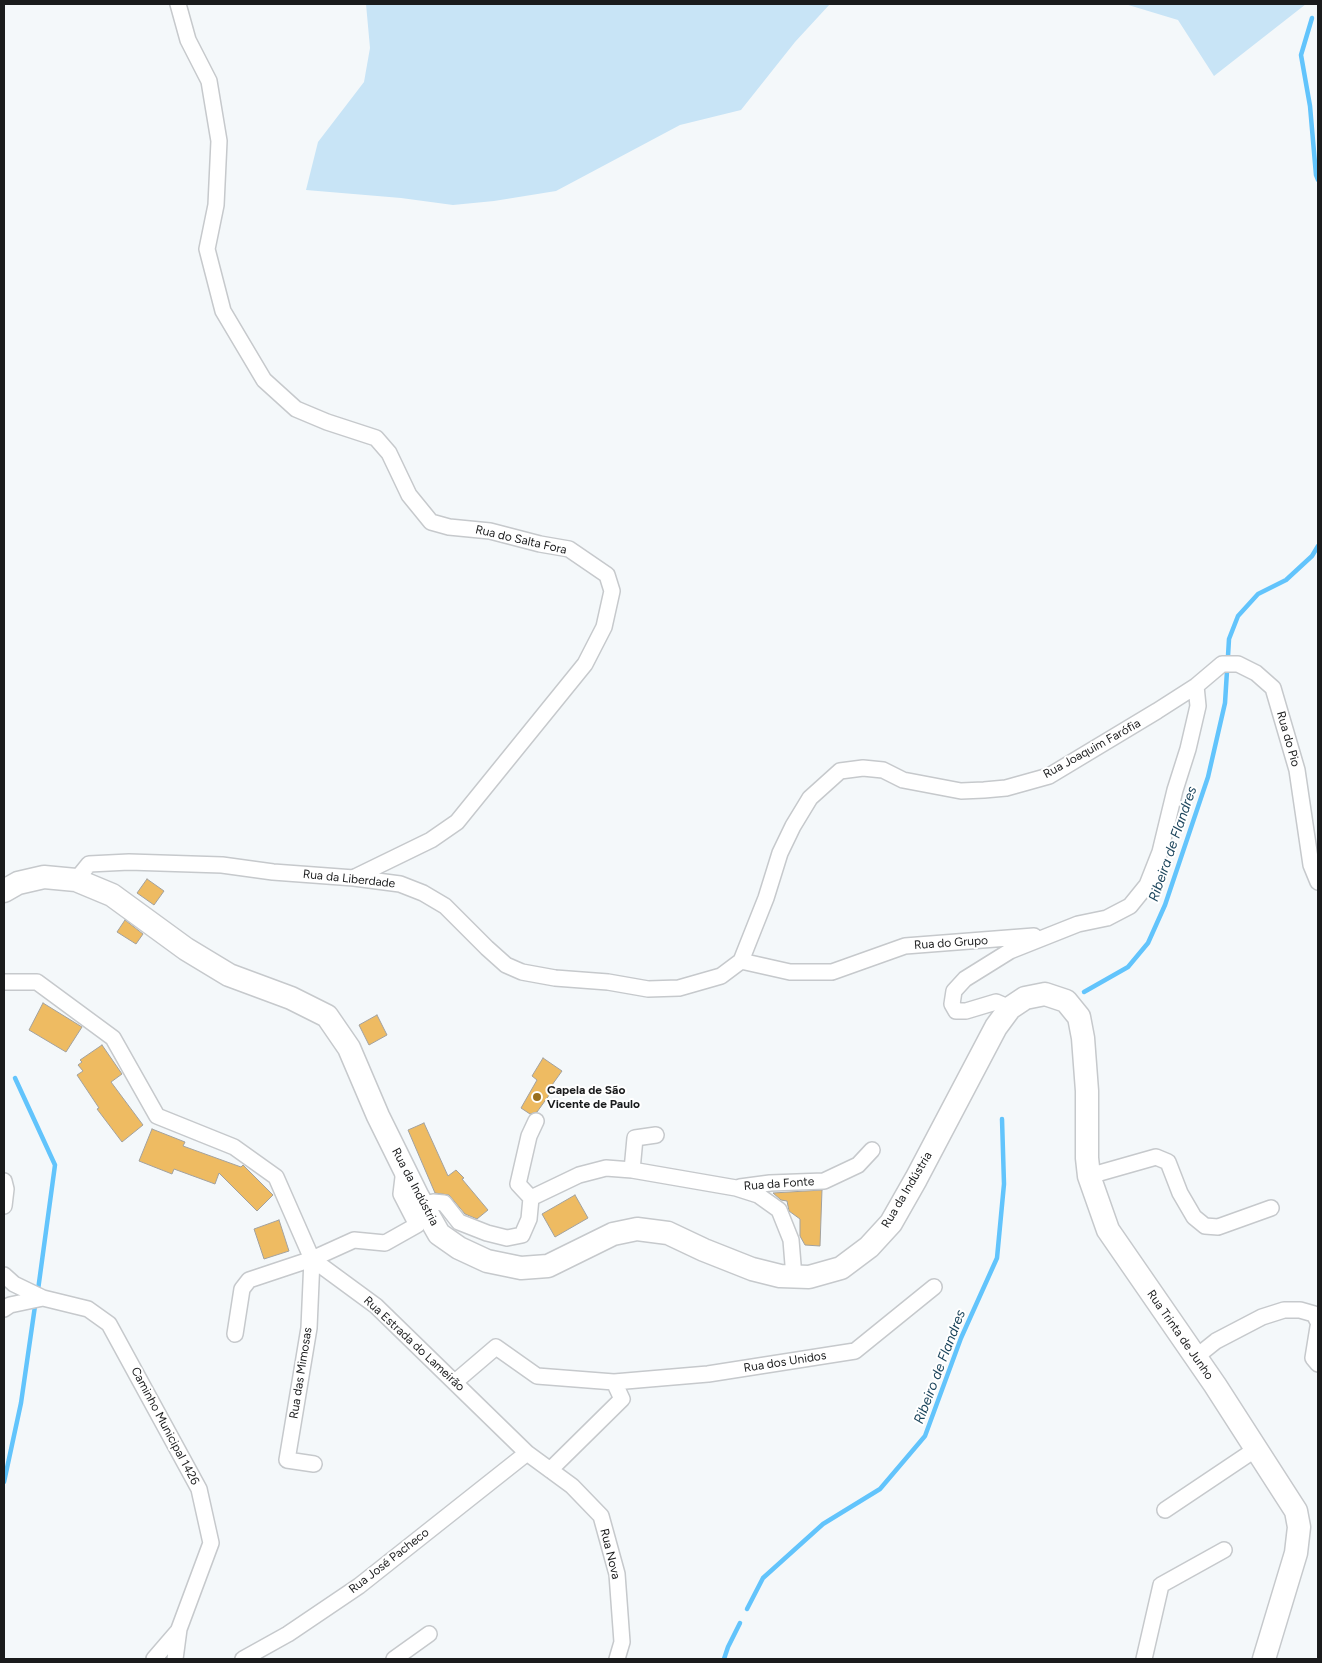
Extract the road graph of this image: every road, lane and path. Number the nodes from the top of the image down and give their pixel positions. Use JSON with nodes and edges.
{"nodes":[{"id":1,"x":178,"y":4,"type":"edge"},
{"id":2,"x":1196,"y":686,"type":"junction"},
{"id":3,"x":1315,"y":864,"type":"edge"},
{"id":4,"x":354,"y":878,"type":"junction"},
{"id":5,"x":76,"y":880,"type":"junction"},
{"id":6,"x":1318,"y":882,"type":"edge"},
{"id":7,"x":4,"y":890,"type":"edge"},
{"id":8,"x":1047,"y":935,"type":"junction"},
{"id":9,"x":741,"y":961,"type":"junction"},
{"id":10,"x":4,"y":982,"type":"edge"},
{"id":11,"x":1066,"y":1001,"type":"joint"},
{"id":12,"x":1010,"y":1008,"type":"junction"},
{"id":13,"x":536,"y":1121,"type":"dead end"},
{"id":14,"x":656,"y":1135,"type":"dead end"},
{"id":15,"x":872,"y":1150,"type":"dead end"},
{"id":16,"x":404,"y":1169,"type":"junction"},
{"id":17,"x":632,"y":1170,"type":"junction"},
{"id":18,"x":1089,"y":1176,"type":"junction"},
{"id":19,"x":4,"y":1182,"type":"edge"},
{"id":20,"x":736,"y":1188,"type":"junction"},
{"id":21,"x":531,"y":1198,"type":"junction"},
{"id":22,"x":4,"y":1206,"type":"edge"},
{"id":23,"x":423,"y":1206,"type":"junction"},
{"id":24,"x":1271,"y":1208,"type":"dead end"},
{"id":25,"x":312,"y":1259,"type":"junction"},
{"id":26,"x":4,"y":1275,"type":"edge"},
{"id":27,"x":794,"y":1276,"type":"junction"},
{"id":28,"x":934,"y":1287,"type":"dead end"},
{"id":29,"x":43,"y":1298,"type":"junction"},
{"id":30,"x":4,"y":1309,"type":"edge"},
{"id":31,"x":1318,"y":1322,"type":"edge"},
{"id":32,"x":1318,"y":1327,"type":"edge"},
{"id":33,"x":234,"y":1334,"type":"dead end"},
{"id":34,"x":1196,"y":1357,"type":"junction"},
{"id":35,"x":1318,"y":1364,"type":"edge"},
{"id":36,"x":455,"y":1382,"type":"junction"},
{"id":37,"x":614,"y":1382,"type":"junction"},
{"id":38,"x":1256,"y":1449,"type":"junction"},
{"id":39,"x":527,"y":1453,"type":"junction"},
{"id":40,"x":314,"y":1464,"type":"dead end"},
{"id":41,"x":550,"y":1470,"type":"junction"},
{"id":42,"x":1165,"y":1510,"type":"dead end"},
{"id":43,"x":1224,"y":1550,"type":"dead end"},
{"id":44,"x":180,"y":1629,"type":"junction"},
{"id":45,"x":429,"y":1634,"type":"dead end"},
{"id":46,"x":176,"y":1658,"type":"edge"},
{"id":47,"x":154,"y":1659,"type":"edge"},
{"id":48,"x":243,"y":1659,"type":"edge"},
{"id":49,"x":394,"y":1659,"type":"edge"},
{"id":50,"x":617,"y":1659,"type":"edge"},
{"id":51,"x":1144,"y":1659,"type":"edge"},
{"id":52,"x":1264,"y":1659,"type":"edge"}],
"edges":[{"from":1,"to":4,"type":"street","name":"Rua do Salta Fora"},
{"from":2,"to":3,"type":"street","name":"Rua do Pio"},
{"from":2,"to":8,"type":"street"},
{"from":2,"to":9,"type":"street","name":"Rua Joaquim Farófia"},
{"from":3,"to":6,"type":"street","name":"Rua do Pio"},
{"from":4,"to":5,"type":"street","name":"Rua da Liberdade"},
{"from":4,"to":9,"type":"street","name":"Rua da Liberdade"},
{"from":5,"to":7,"type":"street","name":"Rua da Indústria"},
{"from":5,"to":16,"type":"street","name":"Rua da Indústria"},
{"from":8,"to":9,"type":"street","name":"Rua do Grupo"},
{"from":8,"to":12,"type":"street"},
{"from":10,"to":25,"type":"street"},
{"from":11,"to":12,"type":"street","name":"Rua da Indústria"},
{"from":11,"to":18,"type":"street","name":"Rua Trinta de Junho"},
{"from":12,"to":27,"type":"street","name":"Rua da Indústria"},
{"from":13,"to":21,"type":"street"},
{"from":14,"to":17,"type":"street"},
{"from":15,"to":20,"type":"street","name":"Rua da Fonte"},
{"from":16,"to":23,"type":"street","name":"Rua da Indústria"},
{"from":16,"to":25,"type":"street"},
{"from":17,"to":20,"type":"street","name":"Rua da Fonte"},
{"from":17,"to":21,"type":"street","name":"Rua da Fonte"},
{"from":18,"to":24,"type":"street"},
{"from":18,"to":34,"type":"street","name":"Rua Trinta de Junho"},
{"from":19,"to":22,"type":"street"},
{"from":20,"to":27,"type":"street","name":"Rua da Fonte"},
{"from":21,"to":23,"type":"street"},
{"from":23,"to":27,"type":"street","name":"Rua da Indústria"},
{"from":25,"to":33,"type":"street"},
{"from":25,"to":36,"type":"street","name":"Rua Estrada do Lameirão"},
{"from":25,"to":40,"type":"street","name":"Rua das Mimosas"},
{"from":26,"to":29,"type":"street","name":"Caminho Municipal 1426"},
{"from":28,"to":37,"type":"street","name":"Rua dos Unidos"},
{"from":29,"to":30,"type":"street","name":"Caminho Municipal 1426"},
{"from":29,"to":44,"type":"street","name":"Caminho Municipal 1426"},
{"from":31,"to":34,"type":"street"},
{"from":32,"to":35,"type":"street"},
{"from":34,"to":38,"type":"street","name":"Rua Trinta de Junho"},
{"from":36,"to":37,"type":"street","name":"Rua dos Unidos"},
{"from":36,"to":39,"type":"street","name":"Rua Estrada do Lameirão"},
{"from":37,"to":41,"type":"street"},
{"from":38,"to":42,"type":"street"},
{"from":38,"to":52,"type":"street","name":"Rua Trinta de Junho"},
{"from":39,"to":41,"type":"street","name":"Rua Estrada do Lameirão"},
{"from":39,"to":48,"type":"street","name":"Rua José Pacheco"},
{"from":41,"to":50,"type":"street","name":"Rua Nova"},
{"from":43,"to":51,"type":"street"},
{"from":44,"to":46,"type":"street","name":"Caminho Municipal 1426"},
{"from":44,"to":47,"type":"street","name":"Caminho Municipal 1426"},
{"from":45,"to":49,"type":"street"}]}
